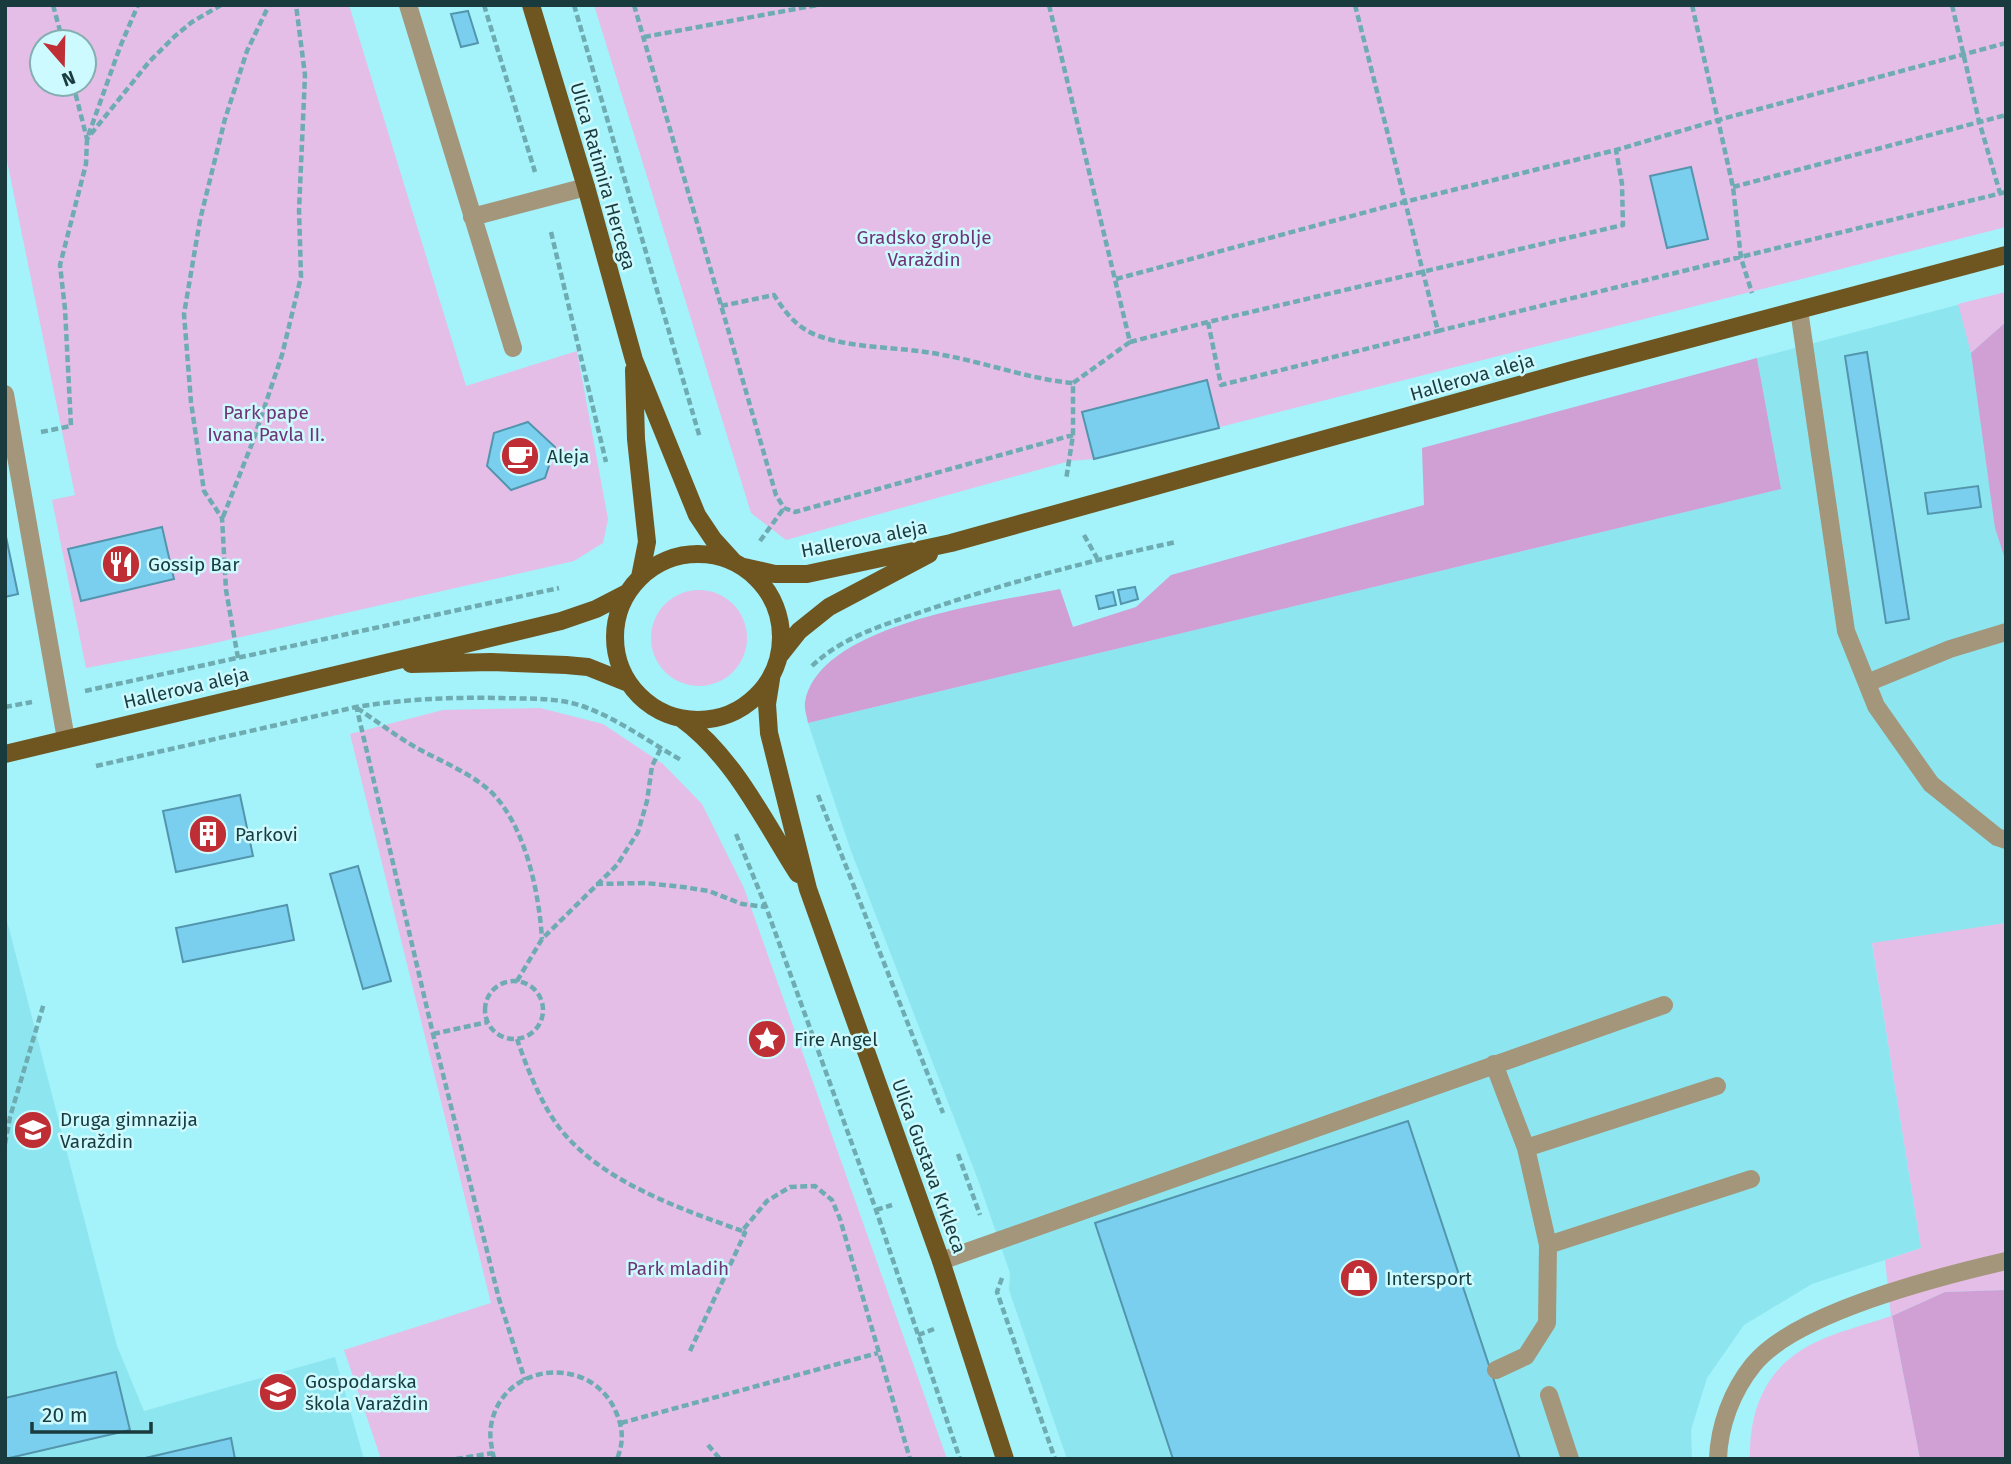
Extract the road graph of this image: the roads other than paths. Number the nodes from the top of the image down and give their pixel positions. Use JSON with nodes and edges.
{"nodes":[{"id":1,"x":408,"y":5,"type":"edge"},
{"id":2,"x":531,"y":5,"type":"edge"},
{"id":3,"x":586,"y":187,"type":"junction"},
{"id":4,"x":472,"y":216,"type":"junction"},
{"id":5,"x":2006,"y":255,"type":"edge"},
{"id":6,"x":1799,"y":310,"type":"junction"},
{"id":7,"x":513,"y":348,"type":"dead end"},
{"id":8,"x":634,"y":360,"type":"junction"},
{"id":9,"x":5,"y":394,"type":"edge"},
{"id":10,"x":951,"y":542,"type":"junction"},
{"id":11,"x":738,"y":564,"type":"junction"},
{"id":12,"x":640,"y":577,"type":"junction"},
{"id":13,"x":626,"y":593,"type":"junction"},
{"id":14,"x":2006,"y":632,"type":"edge"},
{"id":15,"x":780,"y":655,"type":"junction"},
{"id":16,"x":376,"y":666,"type":"junction"},
{"id":17,"x":771,"y":679,"type":"junction"},
{"id":18,"x":628,"y":682,"type":"junction"},
{"id":19,"x":1867,"y":683,"type":"junction"},
{"id":20,"x":682,"y":719,"type":"junction"},
{"id":21,"x":66,"y":739,"type":"junction"},
{"id":22,"x":5,"y":754,"type":"edge"},
{"id":23,"x":2006,"y":840,"type":"edge"},
{"id":24,"x":808,"y":889,"type":"junction"},
{"id":25,"x":1664,"y":1005,"type":"dead end"},
{"id":26,"x":1494,"y":1064,"type":"junction"},
{"id":27,"x":1717,"y":1086,"type":"dead end"},
{"id":28,"x":1527,"y":1148,"type":"junction"},
{"id":29,"x":1751,"y":1179,"type":"dead end"},
{"id":30,"x":1548,"y":1245,"type":"junction"},
{"id":31,"x":940,"y":1261,"type":"junction"},
{"id":32,"x":2006,"y":1261,"type":"edge"},
{"id":33,"x":1496,"y":1370,"type":"dead end"},
{"id":34,"x":1549,"y":1395,"type":"dead end"},
{"id":35,"x":1005,"y":1459,"type":"edge"},
{"id":36,"x":1570,"y":1459,"type":"edge"},
{"id":37,"x":1718,"y":1459,"type":"edge"}],
"edges":[{"from":1,"to":4,"type":"street"},
{"from":2,"to":3,"type":"main road","name":"Ulica Ratimira Hercega"},
{"from":3,"to":4,"type":"street"},
{"from":3,"to":8,"type":"main road","name":"Ulica Ratimira Hercega"},
{"from":4,"to":7,"type":"street"},
{"from":5,"to":6,"type":"main road","name":"Hallerova aleja"},
{"from":6,"to":10,"type":"main road","name":"Hallerova aleja"},
{"from":6,"to":19,"type":"street"},
{"from":8,"to":11,"type":"main road","name":"Ulica Ratimira Hercega"},
{"from":8,"to":12,"type":"main road","name":"Ulica Ratimira Hercega"},
{"from":9,"to":21,"type":"street"},
{"from":10,"to":11,"type":"main road","name":"Hallerova aleja"},
{"from":10,"to":15,"type":"main road","name":"Hallerova aleja"},
{"from":11,"to":12,"type":"main road"},
{"from":11,"to":15,"type":"main road"},
{"from":12,"to":13,"type":"main road"},
{"from":13,"to":16,"type":"main road","name":"Hallerova aleja"},
{"from":13,"to":18,"type":"main road"},
{"from":14,"to":19,"type":"street"},
{"from":15,"to":17,"type":"main road"},
{"from":16,"to":18,"type":"main road","name":"Hallerova aleja"},
{"from":16,"to":21,"type":"main road","name":"Hallerova aleja"},
{"from":17,"to":20,"type":"main road"},
{"from":17,"to":24,"type":"main road","name":"Ulica Gustava Krkleca"},
{"from":18,"to":20,"type":"main road"},
{"from":19,"to":23,"type":"street"},
{"from":20,"to":24,"type":"main road","name":"Ulica Gustava Krkleca"},
{"from":21,"to":22,"type":"main road","name":"Hallerova aleja"},
{"from":24,"to":31,"type":"main road","name":"Ulica Gustava Krkleca"},
{"from":25,"to":26,"type":"street"},
{"from":26,"to":28,"type":"street"},
{"from":26,"to":31,"type":"street"},
{"from":27,"to":28,"type":"street"},
{"from":28,"to":30,"type":"street"},
{"from":29,"to":30,"type":"street"},
{"from":30,"to":33,"type":"street"},
{"from":31,"to":35,"type":"main road","name":"Ulica Gustava Krkleca"},
{"from":32,"to":37,"type":"street"},
{"from":34,"to":36,"type":"street"}]}
